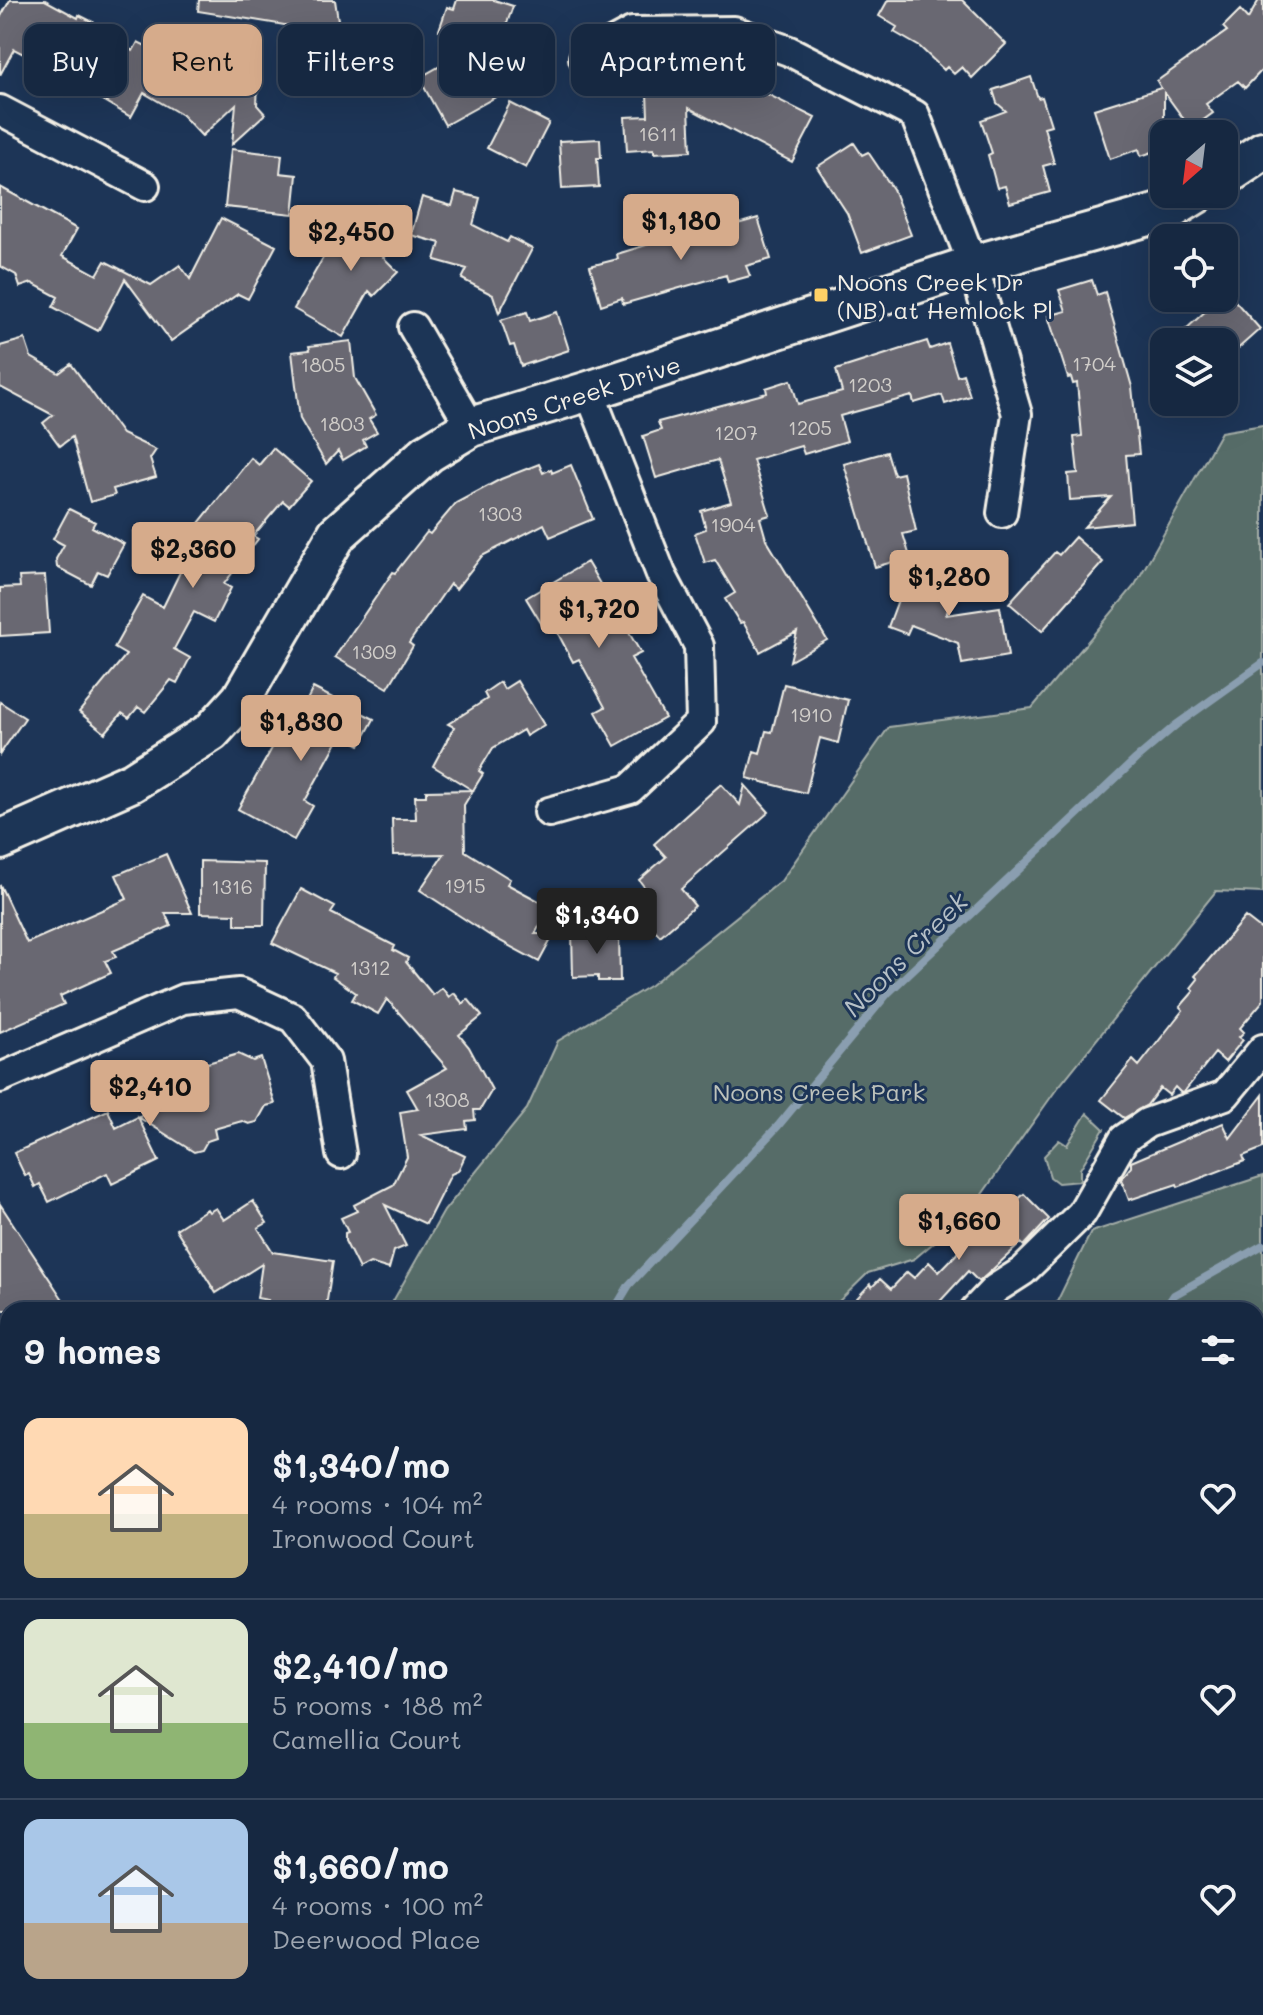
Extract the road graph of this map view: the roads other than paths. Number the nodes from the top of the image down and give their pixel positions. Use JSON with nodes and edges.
{"nodes":[{"id":1,"x":775,"y":46,"type":"edge"},
{"id":2,"x":0,"y":110,"type":"edge"},
{"id":3,"x":1262,"y":154,"type":"edge"},
{"id":4,"x":1238,"y":169,"type":"edge"},
{"id":5,"x":145,"y":186,"type":"dead end"},
{"id":6,"x":1173,"y":208,"type":"edge"},
{"id":7,"x":973,"y":265,"type":"junction"},
{"id":8,"x":413,"y":327,"type":"dead end"},
{"id":9,"x":589,"y":391,"type":"junction"},
{"id":10,"x":471,"y":427,"type":"junction"},
{"id":11,"x":1002,"y":513,"type":"dead end"},
{"id":12,"x":549,"y":812,"type":"dead end"},
{"id":13,"x":0,"y":840,"type":"edge"},
{"id":14,"x":1263,"y":1049,"type":"edge"},
{"id":15,"x":0,"y":1078,"type":"edge"},
{"id":16,"x":341,"y":1154,"type":"dead end"},
{"id":17,"x":983,"y":1302,"type":"edge"}],
"edges":[{"from":1,"to":7,"type":"street"},
{"from":2,"to":5,"type":"street"},
{"from":3,"to":4,"type":"street"},
{"from":6,"to":7,"type":"street","name":"Noons Creek Drive"},
{"from":7,"to":9,"type":"street","name":"Noons Creek Drive"},
{"from":7,"to":11,"type":"street"},
{"from":8,"to":10,"type":"street"},
{"from":9,"to":10,"type":"street","name":"Noons Creek Drive"},
{"from":9,"to":12,"type":"street"},
{"from":10,"to":13,"type":"street","name":"Noons Creek Drive"},
{"from":14,"to":17,"type":"street"},
{"from":15,"to":16,"type":"street"}]}
